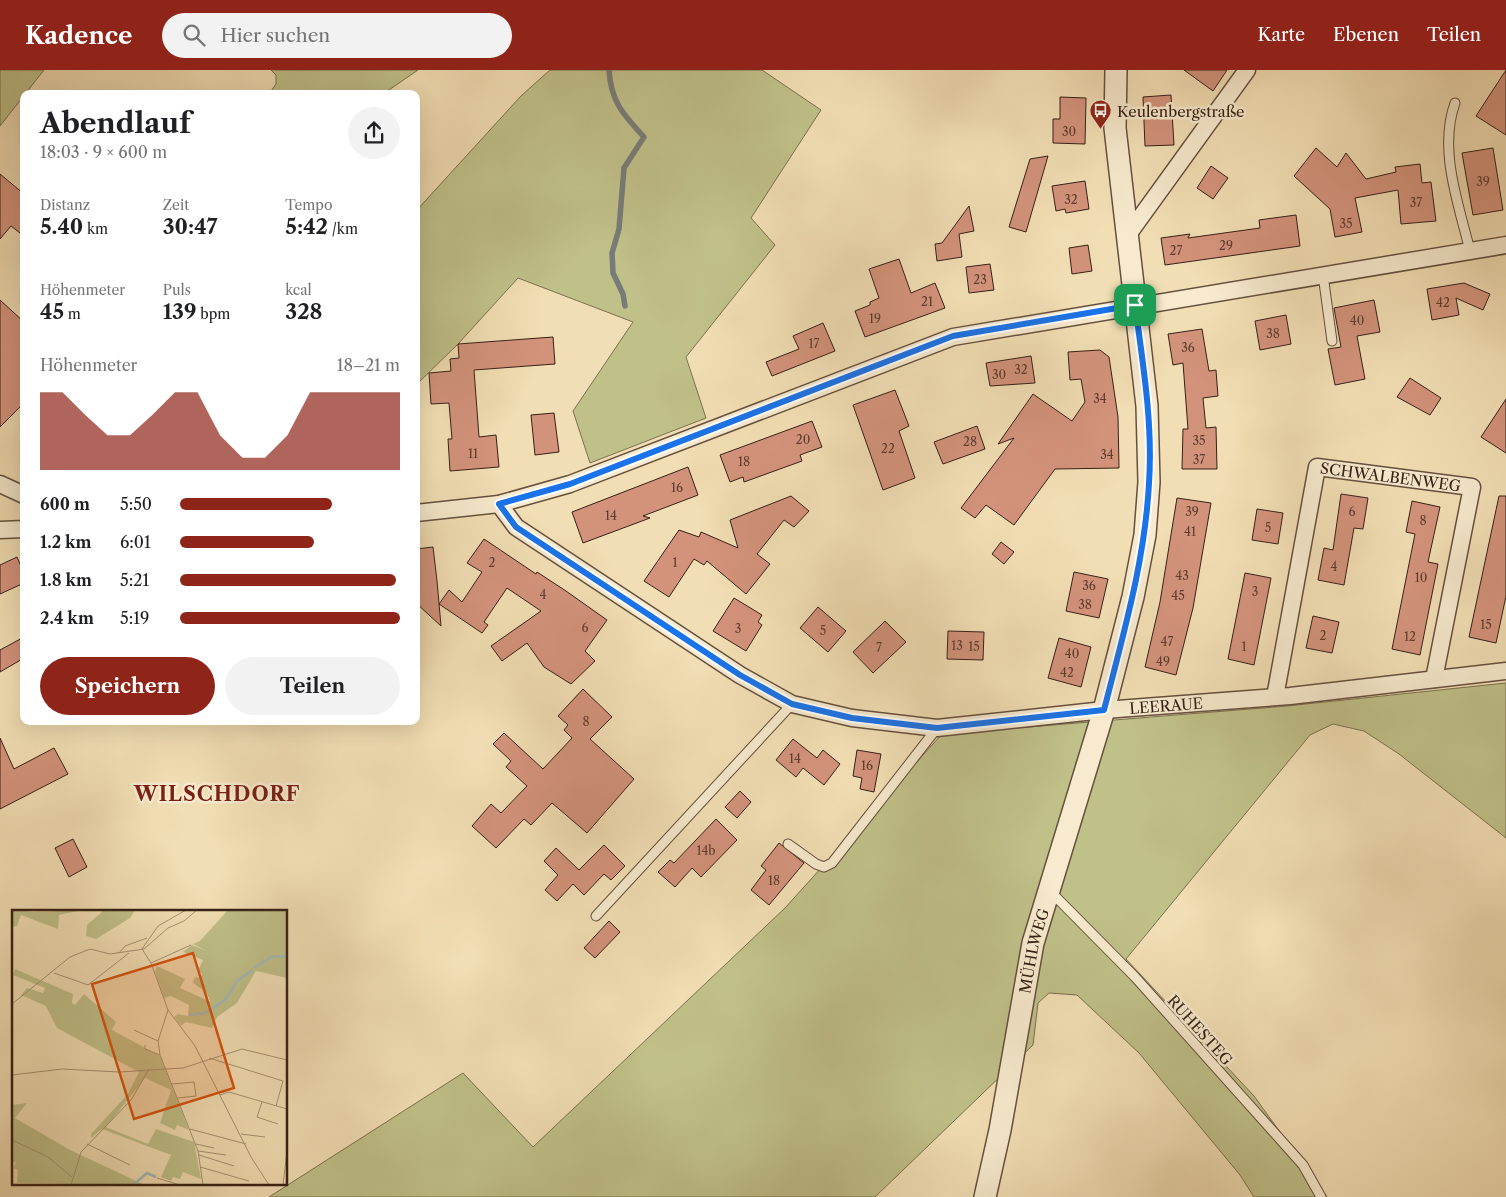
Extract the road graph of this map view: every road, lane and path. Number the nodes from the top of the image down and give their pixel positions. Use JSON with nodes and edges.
{"nodes":[{"id":1,"x":1116,"y":70,"type":"edge"},
{"id":2,"x":1247,"y":70,"type":"edge"},
{"id":3,"x":1455,"y":104,"type":"dead end"},
{"id":4,"x":1127,"y":236,"type":"junction"},
{"id":5,"x":1506,"y":246,"type":"edge"},
{"id":6,"x":1470,"y":251,"type":"junction"},
{"id":7,"x":1324,"y":275,"type":"junction"},
{"id":8,"x":1135,"y":305,"type":"junction"},
{"id":9,"x":1332,"y":341,"type":"dead end"},
{"id":10,"x":0,"y":484,"type":"edge"},
{"id":11,"x":20,"y":493,"type":"edge"},
{"id":12,"x":499,"y":504,"type":"junction"},
{"id":13,"x":420,"y":513,"type":"edge"},
{"id":14,"x":20,"y":529,"type":"edge"},
{"id":15,"x":0,"y":530,"type":"edge"},
{"id":16,"x":1506,"y":671,"type":"edge"},
{"id":17,"x":1434,"y":679,"type":"junction"},
{"id":18,"x":1275,"y":697,"type":"junction"},
{"id":19,"x":792,"y":704,"type":"junction"},
{"id":20,"x":1104,"y":710,"type":"junction"},
{"id":21,"x":937,"y":728,"type":"junction"},
{"id":22,"x":788,"y":844,"type":"dead end"},
{"id":23,"x":1048,"y":890,"type":"junction"},
{"id":24,"x":596,"y":916,"type":"dead end"},
{"id":25,"x":985,"y":1197,"type":"edge"},
{"id":26,"x":1321,"y":1197,"type":"edge"}],
"edges":[{"from":1,"to":4,"type":"street","name":"MÜHLWEG"},
{"from":2,"to":4,"type":"street"},
{"from":3,"to":6,"type":"lane"},
{"from":4,"to":8,"type":"street","name":"MÜHLWEG"},
{"from":5,"to":6,"type":"street"},
{"from":6,"to":7,"type":"street"},
{"from":7,"to":8,"type":"street"},
{"from":7,"to":9,"type":"lane"},
{"from":8,"to":12,"type":"street"},
{"from":8,"to":20,"type":"street","name":"MÜHLWEG"},
{"from":10,"to":11,"type":"street"},
{"from":12,"to":13,"type":"street"},
{"from":12,"to":19,"type":"street","name":"LEERAUE"},
{"from":14,"to":15,"type":"street"},
{"from":16,"to":17,"type":"street","name":"LEERAUE"},
{"from":17,"to":18,"type":"street","name":"LEERAUE"},
{"from":17,"to":18,"type":"street","name":"SCHWALBENWEG"},
{"from":18,"to":20,"type":"street","name":"LEERAUE"},
{"from":19,"to":21,"type":"street","name":"LEERAUE"},
{"from":19,"to":24,"type":"lane"},
{"from":20,"to":21,"type":"street","name":"LEERAUE"},
{"from":20,"to":23,"type":"street","name":"MÜHLWEG"},
{"from":21,"to":22,"type":"lane"},
{"from":23,"to":25,"type":"street","name":"MÜHLWEG"},
{"from":23,"to":26,"type":"lane","name":"RUHESTEG"}]}
